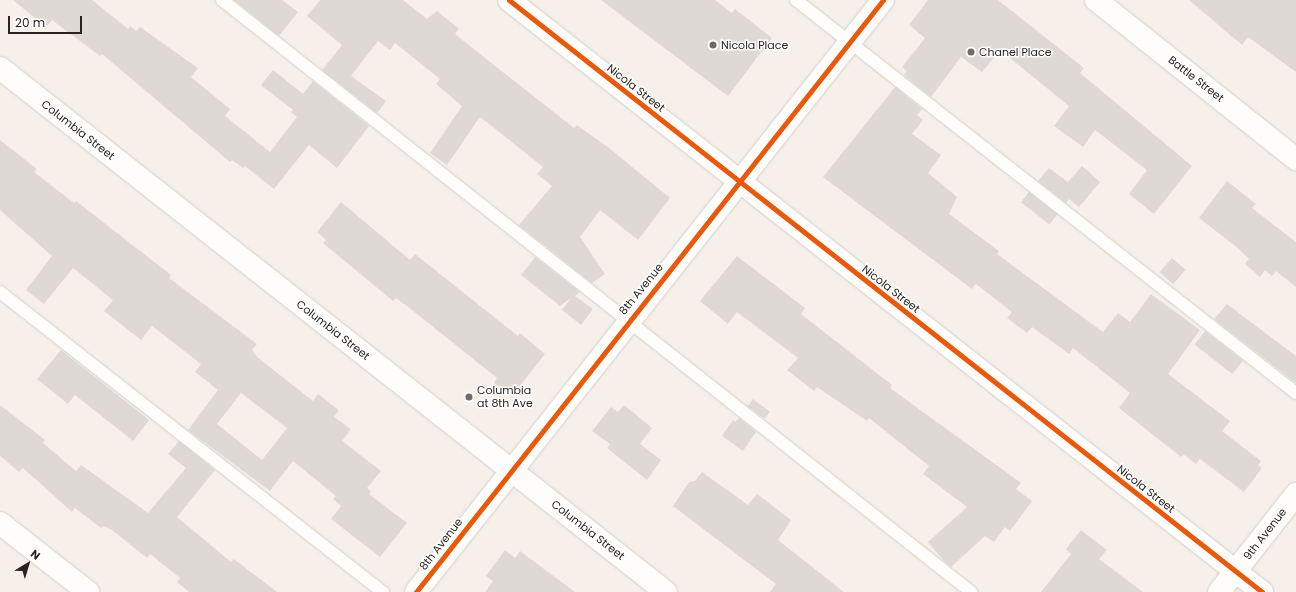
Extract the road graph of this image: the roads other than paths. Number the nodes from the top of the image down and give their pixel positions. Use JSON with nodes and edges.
{"nodes":[{"id":1,"x":222,"y":0,"type":"edge"},
{"id":2,"x":508,"y":0,"type":"edge"},
{"id":3,"x":796,"y":0,"type":"edge"},
{"id":4,"x":883,"y":0,"type":"edge"},
{"id":5,"x":1096,"y":0,"type":"edge"},
{"id":6,"x":850,"y":42,"type":"junction"},
{"id":7,"x":0,"y":68,"type":"edge"},
{"id":8,"x":1296,"y":159,"type":"edge"},
{"id":9,"x":739,"y":182,"type":"junction"},
{"id":10,"x":0,"y":292,"type":"edge"},
{"id":11,"x":628,"y":321,"type":"junction"},
{"id":12,"x":1296,"y":393,"type":"edge"},
{"id":13,"x":511,"y":471,"type":"junction"},
{"id":14,"x":1296,"y":494,"type":"edge"},
{"id":15,"x":0,"y":523,"type":"edge"},
{"id":16,"x":1235,"y":571,"type":"junction"},
{"id":17,"x":88,"y":592,"type":"edge"},
{"id":18,"x":383,"y":592,"type":"edge"},
{"id":19,"x":416,"y":592,"type":"edge"},
{"id":20,"x":666,"y":592,"type":"edge"},
{"id":21,"x":971,"y":592,"type":"edge"},
{"id":22,"x":1219,"y":592,"type":"edge"},
{"id":23,"x":1262,"y":592,"type":"edge"}],
"edges":[{"from":1,"to":11,"type":"lane"},
{"from":2,"to":9,"type":"street","name":"Nicola Street"},
{"from":3,"to":6,"type":"lane"},
{"from":4,"to":6,"type":"street","name":"8th Avenue"},
{"from":5,"to":8,"type":"street","name":"Battle Street"},
{"from":6,"to":9,"type":"street","name":"8th Avenue"},
{"from":6,"to":12,"type":"lane"},
{"from":7,"to":13,"type":"street","name":"Columbia Street"},
{"from":9,"to":11,"type":"street","name":"8th Avenue"},
{"from":9,"to":16,"type":"street","name":"Nicola Street"},
{"from":10,"to":18,"type":"lane"},
{"from":11,"to":13,"type":"street","name":"8th Avenue"},
{"from":11,"to":21,"type":"lane"},
{"from":13,"to":19,"type":"street","name":"8th Avenue"},
{"from":13,"to":20,"type":"street","name":"Columbia Street"},
{"from":14,"to":16,"type":"street","name":"9th Avenue"},
{"from":15,"to":17,"type":"street"},
{"from":16,"to":22,"type":"street","name":"9th Avenue"},
{"from":16,"to":23,"type":"street","name":"Nicola Street"}]}
